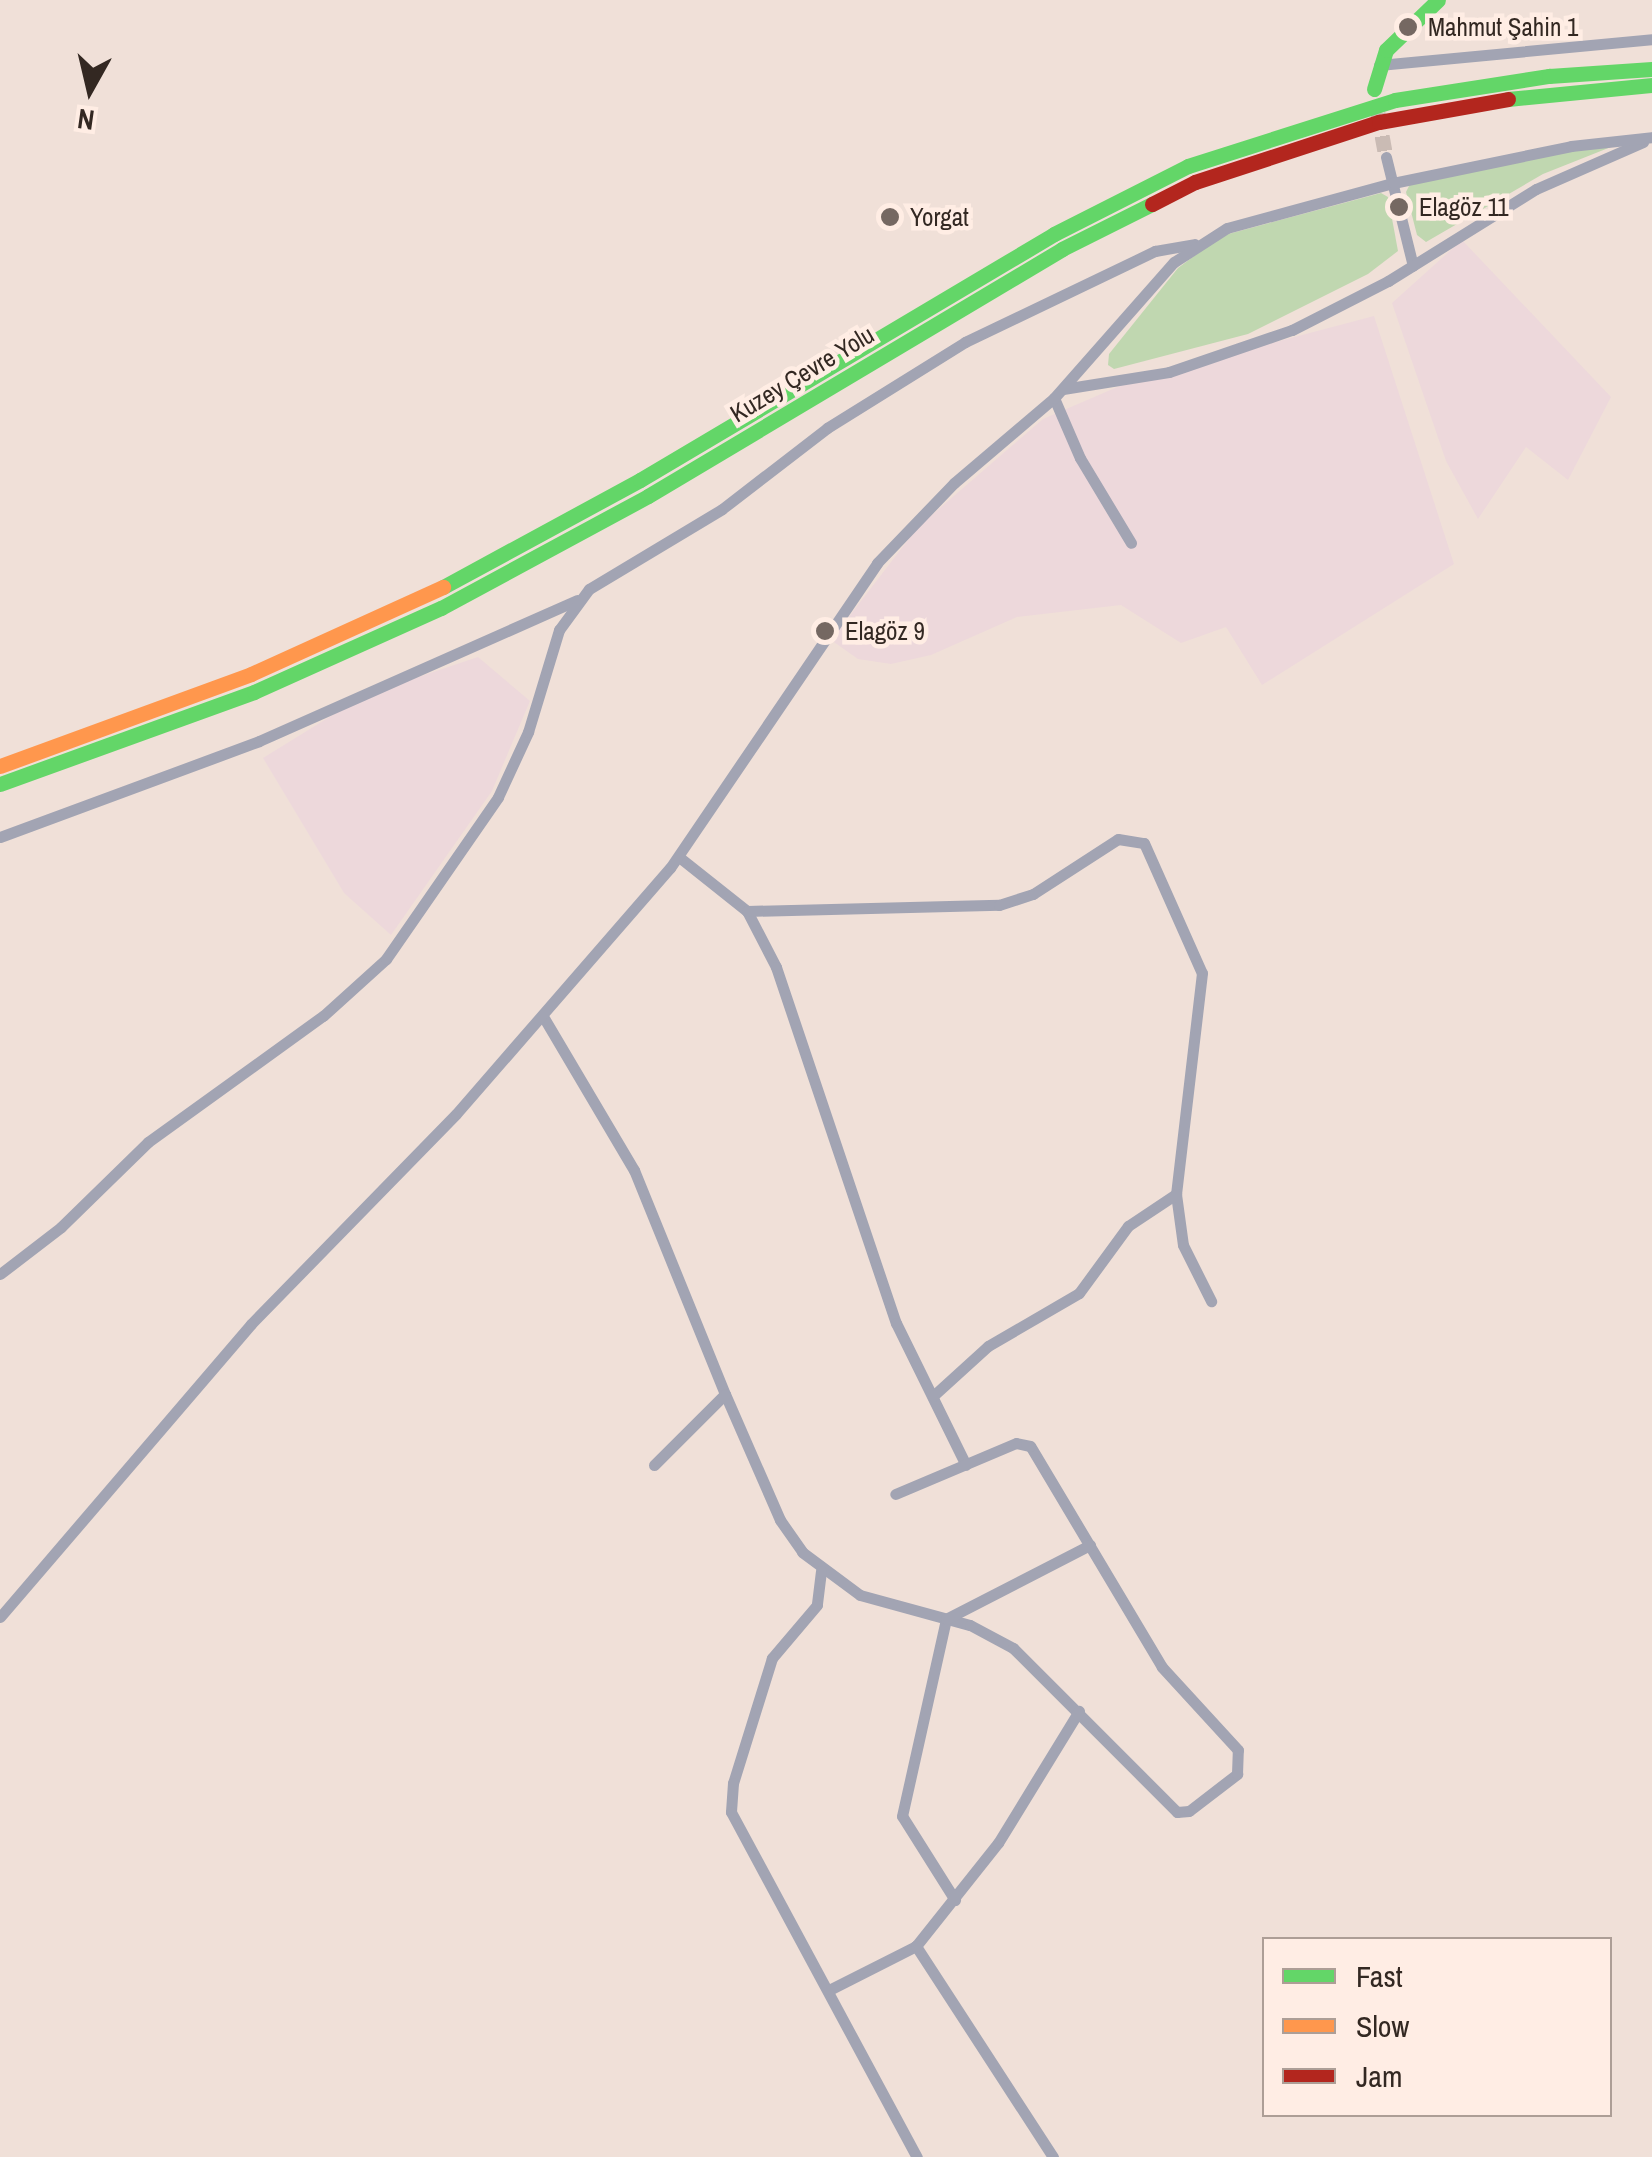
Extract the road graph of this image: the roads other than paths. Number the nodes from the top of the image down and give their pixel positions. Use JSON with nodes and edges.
{"nodes":[{"id":1,"x":1438,"y":0,"type":"edge"},
{"id":2,"x":1652,"y":38,"type":"edge"},
{"id":3,"x":1379,"y":65,"type":"junction"},
{"id":4,"x":1652,"y":69,"type":"edge"},
{"id":5,"x":1652,"y":85,"type":"edge"},
{"id":6,"x":1374,"y":89,"type":"dead end"},
{"id":7,"x":1652,"y":138,"type":"edge"},
{"id":8,"x":1386,"y":157,"type":"tunnel mouth"},
{"id":9,"x":1393,"y":184,"type":"junction"},
{"id":10,"x":1198,"y":244,"type":"junction"},
{"id":11,"x":1413,"y":266,"type":"junction"},
{"id":12,"x":1058,"y":394,"type":"junction"},
{"id":13,"x":1131,"y":543,"type":"dead end"},
{"id":14,"x":580,"y":598,"type":"junction"},
{"id":15,"x":0,"y":766,"type":"edge"},
{"id":16,"x":0,"y":784,"type":"edge"},
{"id":17,"x":0,"y":836,"type":"edge"},
{"id":18,"x":679,"y":857,"type":"junction"},
{"id":19,"x":747,"y":912,"type":"junction"},
{"id":20,"x":544,"y":1018,"type":"junction"},
{"id":21,"x":1176,"y":1194,"type":"junction"},
{"id":22,"x":0,"y":1274,"type":"edge"},
{"id":23,"x":1211,"y":1301,"type":"dead end"},
{"id":24,"x":724,"y":1394,"type":"junction"},
{"id":25,"x":933,"y":1396,"type":"junction"},
{"id":26,"x":654,"y":1464,"type":"dead end"},
{"id":27,"x":966,"y":1465,"type":"junction"},
{"id":28,"x":895,"y":1494,"type":"dead end"},
{"id":29,"x":1090,"y":1545,"type":"junction"},
{"id":30,"x":821,"y":1571,"type":"junction"},
{"id":31,"x":0,"y":1617,"type":"edge"},
{"id":32,"x":946,"y":1619,"type":"junction"},
{"id":33,"x":1079,"y":1711,"type":"junction"},
{"id":34,"x":955,"y":1900,"type":"junction"},
{"id":35,"x":916,"y":1946,"type":"junction"},
{"id":36,"x":832,"y":1989,"type":"junction"},
{"id":37,"x":917,"y":2157,"type":"edge"},
{"id":38,"x":1053,"y":2157,"type":"edge"}],
"edges":[{"from":1,"to":3,"type":"main road"},
{"from":2,"to":3,"type":"street"},
{"from":3,"to":6,"type":"main road"},
{"from":4,"to":15,"type":"main road","name":"Kuzey Çevre Yolu"},
{"from":5,"to":16,"type":"main road","name":"Kuzey Çevre Yolu"},
{"from":7,"to":9,"type":"street"},
{"from":7,"to":11,"type":"street"},
{"from":8,"to":9,"type":"street"},
{"from":9,"to":10,"type":"street"},
{"from":9,"to":11,"type":"street"},
{"from":10,"to":12,"type":"street"},
{"from":10,"to":14,"type":"street"},
{"from":11,"to":12,"type":"street"},
{"from":12,"to":13,"type":"street"},
{"from":12,"to":18,"type":"street"},
{"from":14,"to":17,"type":"street"},
{"from":14,"to":22,"type":"street"},
{"from":18,"to":19,"type":"street"},
{"from":18,"to":20,"type":"street"},
{"from":19,"to":21,"type":"street"},
{"from":19,"to":25,"type":"street"},
{"from":20,"to":24,"type":"street"},
{"from":20,"to":31,"type":"street"},
{"from":21,"to":23,"type":"street"},
{"from":21,"to":25,"type":"street"},
{"from":24,"to":26,"type":"street"},
{"from":24,"to":30,"type":"street"},
{"from":25,"to":27,"type":"street"},
{"from":27,"to":28,"type":"street"},
{"from":27,"to":29,"type":"street"},
{"from":29,"to":32,"type":"street"},
{"from":29,"to":33,"type":"street"},
{"from":30,"to":32,"type":"street"},
{"from":30,"to":36,"type":"street"},
{"from":32,"to":33,"type":"street"},
{"from":32,"to":34,"type":"street"},
{"from":33,"to":34,"type":"street"},
{"from":34,"to":35,"type":"street"},
{"from":35,"to":36,"type":"street"},
{"from":35,"to":38,"type":"street"},
{"from":36,"to":37,"type":"street"}]}
